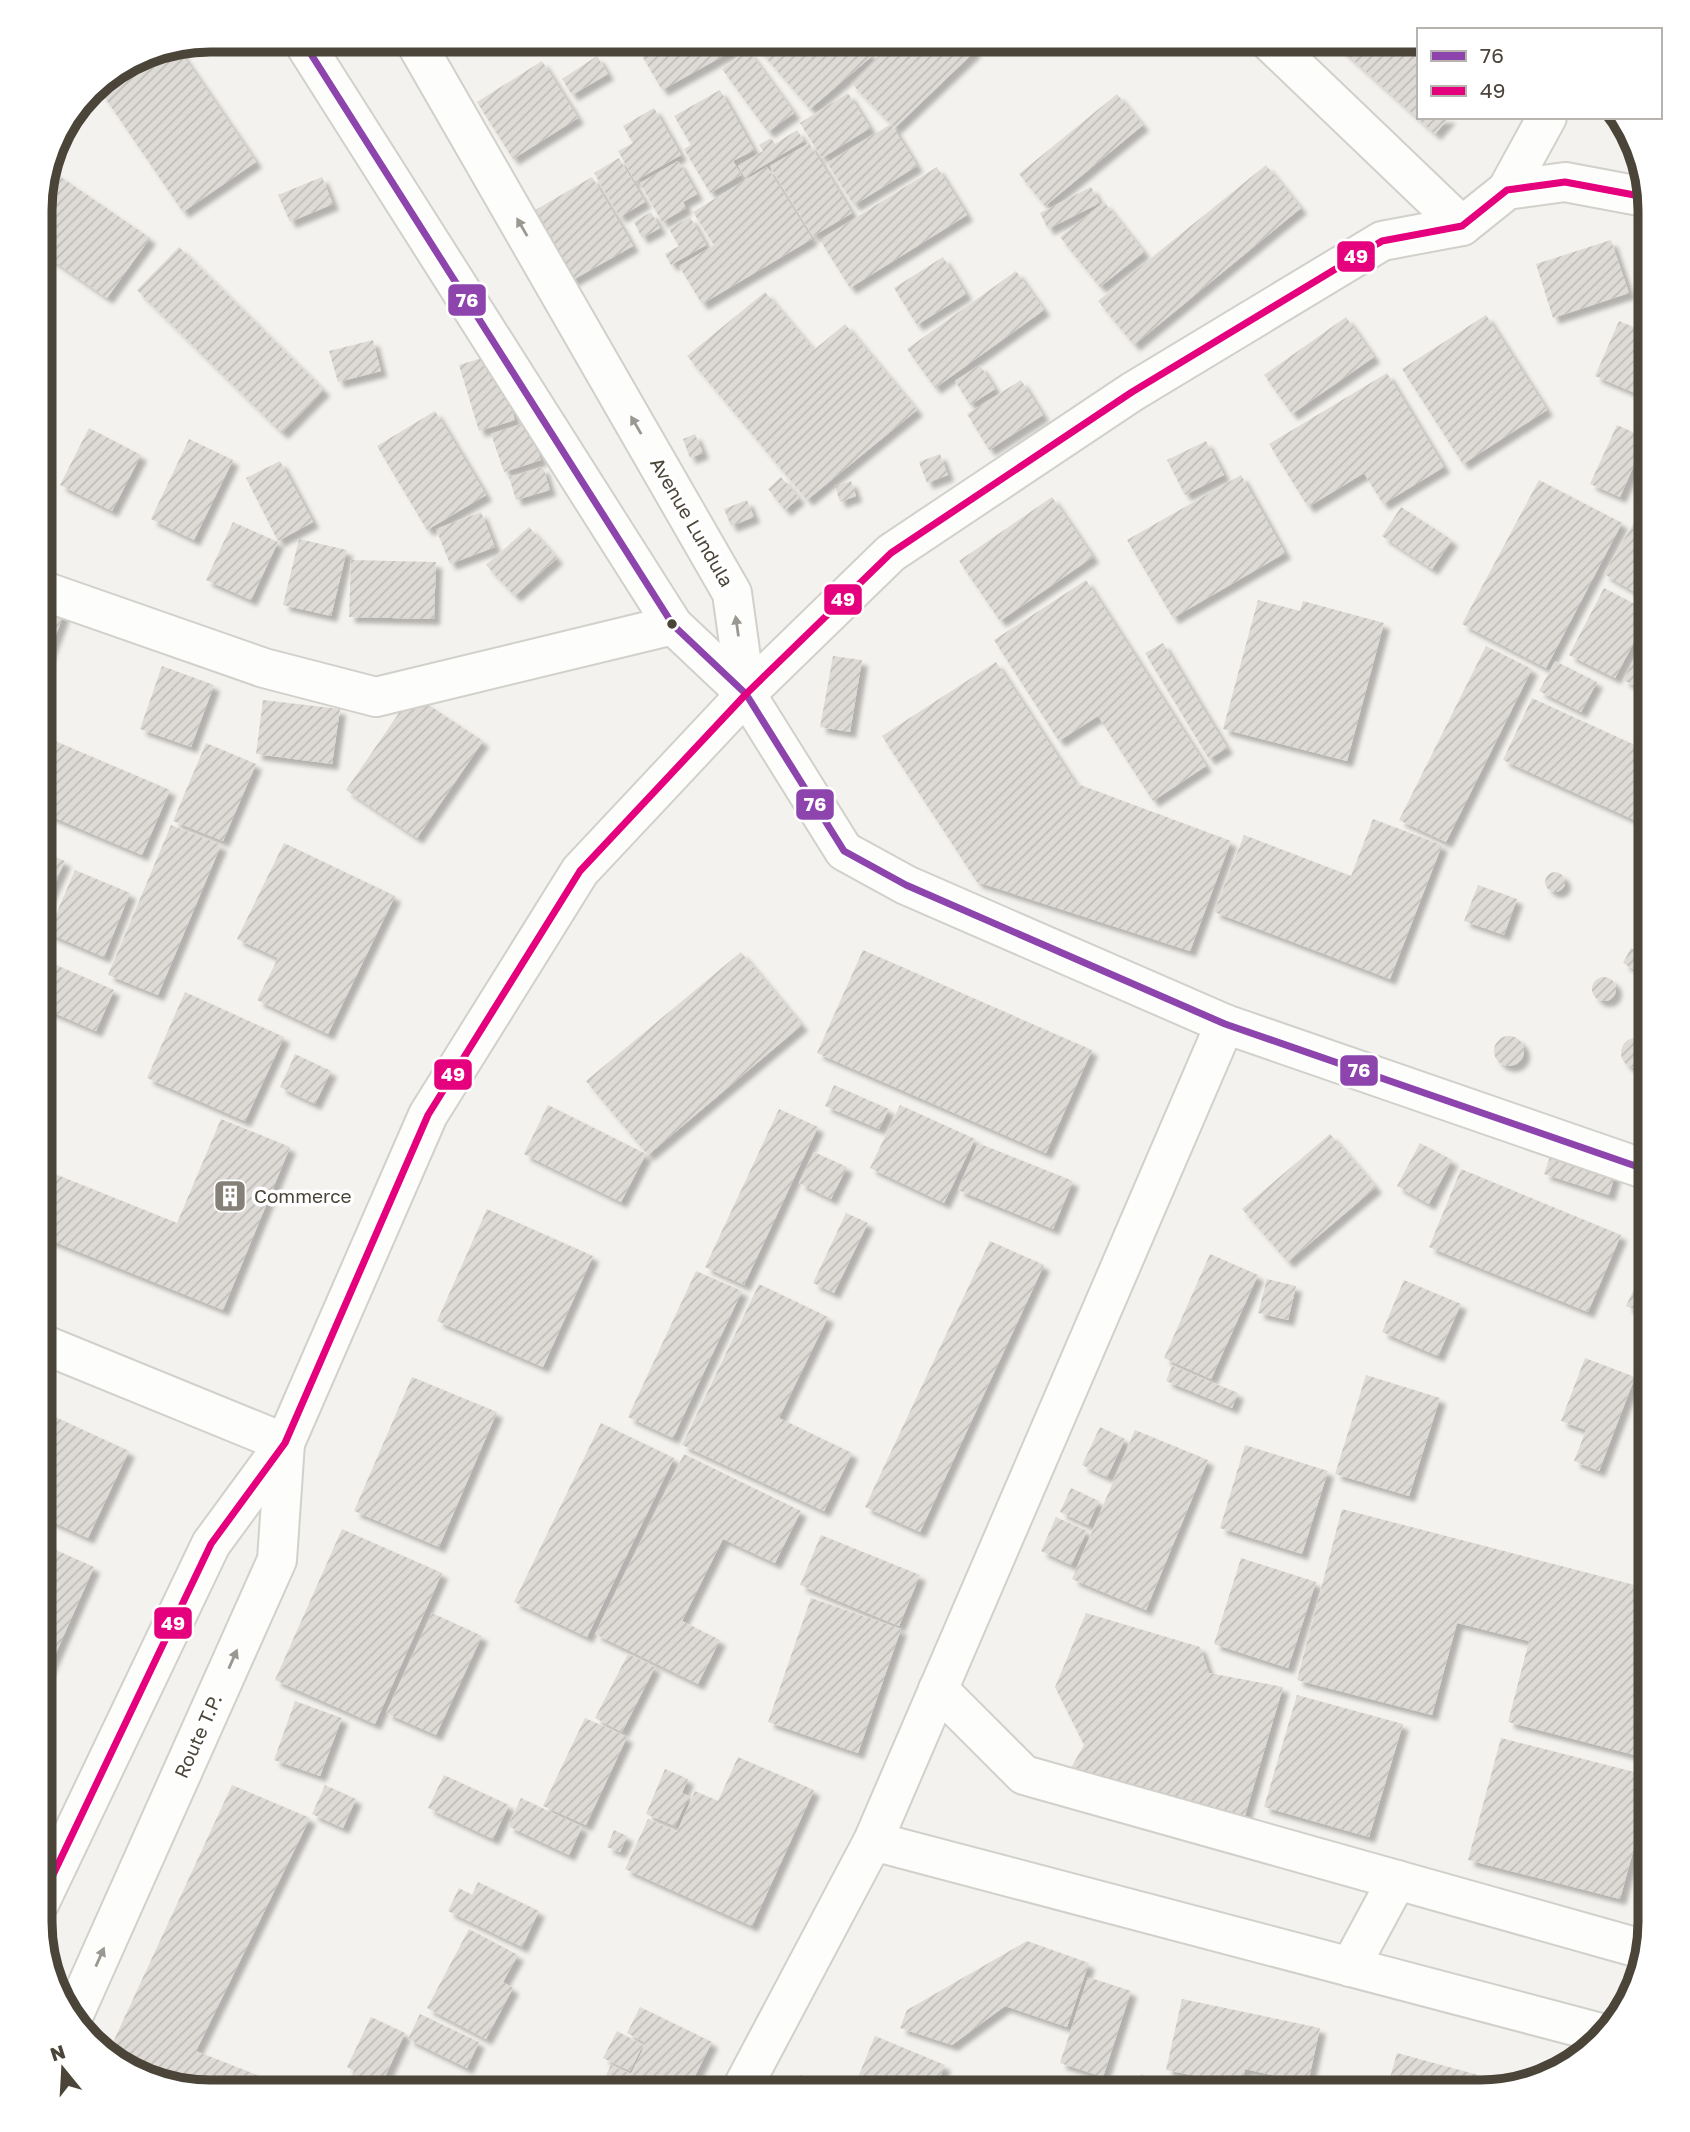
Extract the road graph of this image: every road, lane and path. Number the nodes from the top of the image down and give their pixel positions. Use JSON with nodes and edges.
{"nodes":[{"id":1,"x":310,"y":52,"type":"edge"},
{"id":2,"x":421,"y":52,"type":"edge"},
{"id":3,"x":1281,"y":53,"type":"edge"},
{"id":4,"x":1546,"y":119,"type":"edge"},
{"id":5,"x":1507,"y":190,"type":"junction"},
{"id":6,"x":1636,"y":195,"type":"edge"},
{"id":7,"x":1462,"y":226,"type":"junction"},
{"id":8,"x":53,"y":594,"type":"edge"},
{"id":9,"x":673,"y":625,"type":"junction"},
{"id":10,"x":746,"y":694,"type":"junction"},
{"id":11,"x":1225,"y":1024,"type":"junction"},
{"id":12,"x":1638,"y":1167,"type":"edge"},
{"id":13,"x":52,"y":1348,"type":"edge"},
{"id":14,"x":285,"y":1443,"type":"junction"},
{"id":15,"x":938,"y":1689,"type":"junction"},
{"id":16,"x":873,"y":1841,"type":"junction"},
{"id":17,"x":52,"y":1877,"type":"edge"},
{"id":18,"x":1396,"y":1880,"type":"junction"},
{"id":19,"x":1635,"y":1947,"type":"edge"},
{"id":20,"x":1350,"y":1967,"type":"junction"},
{"id":21,"x":78,"y":2006,"type":"edge"},
{"id":22,"x":1592,"y":2032,"type":"edge"},
{"id":23,"x":746,"y":2080,"type":"edge"}],
"edges":[{"from":1,"to":9,"type":"street"},
{"from":10,"to":2,"type":"street","name":"Avenue Lundula","one_way":true},
{"from":3,"to":7,"type":"street"},
{"from":4,"to":5,"type":"street"},
{"from":5,"to":6,"type":"street"},
{"from":5,"to":7,"type":"street","name":"Route T.P."},
{"from":7,"to":10,"type":"street","name":"Route T.P."},
{"from":8,"to":9,"type":"street"},
{"from":9,"to":10,"type":"street"},
{"from":10,"to":11,"type":"street"},
{"from":10,"to":14,"type":"street","name":"Route T.P."},
{"from":11,"to":12,"type":"street"},
{"from":11,"to":15,"type":"street"},
{"from":13,"to":14,"type":"street"},
{"from":14,"to":17,"type":"street","name":"Route T.P."},
{"from":21,"to":14,"type":"street","name":"Route T.P.","one_way":true},
{"from":15,"to":16,"type":"street"},
{"from":15,"to":18,"type":"street"},
{"from":16,"to":20,"type":"street"},
{"from":16,"to":23,"type":"street"},
{"from":18,"to":19,"type":"street"},
{"from":18,"to":20,"type":"street"},
{"from":20,"to":22,"type":"street"}]}
